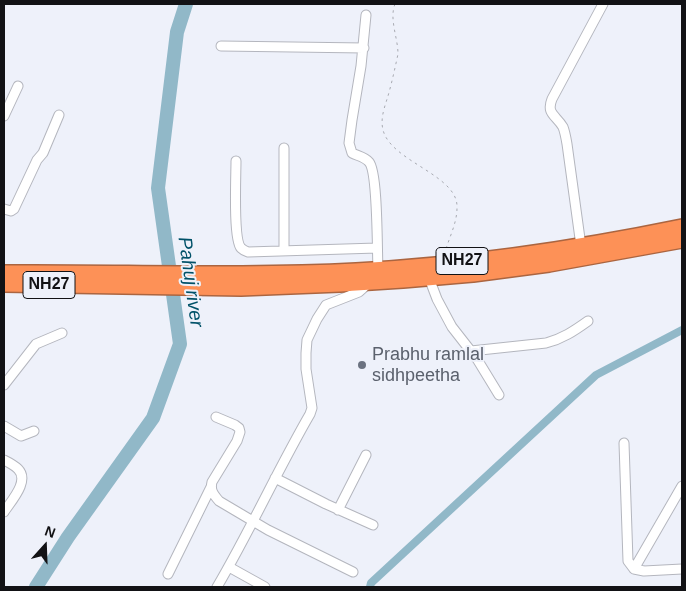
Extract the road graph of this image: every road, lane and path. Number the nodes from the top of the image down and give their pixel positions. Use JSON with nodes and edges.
{"nodes":[{"id":1,"x":395,"y":4,"type":"edge"},
{"id":2,"x":603,"y":4,"type":"edge"},
{"id":3,"x":366,"y":15,"type":"dead end"},
{"id":4,"x":221,"y":46,"type":"dead end"},
{"id":5,"x":364,"y":48,"type":"junction"},
{"id":6,"x":18,"y":86,"type":"dead end"},
{"id":7,"x":59,"y":115,"type":"dead end"},
{"id":8,"x":4,"y":116,"type":"edge"},
{"id":9,"x":284,"y":148,"type":"dead end"},
{"id":10,"x":236,"y":161,"type":"dead end"},
{"id":11,"x":4,"y":208,"type":"edge"},
{"id":12,"x":682,"y":227,"type":"edge"},
{"id":13,"x":682,"y":240,"type":"edge"},
{"id":14,"x":581,"y":246,"type":"junction"},
{"id":15,"x":377,"y":248,"type":"junction"},
{"id":16,"x":284,"y":251,"type":"junction"},
{"id":17,"x":441,"y":264,"type":"junction"},
{"id":18,"x":378,"y":269,"type":"junction"},
{"id":19,"x":4,"y":273,"type":"edge"},
{"id":20,"x":429,"y":278,"type":"junction"},
{"id":21,"x":93,"y":280,"type":"junction"},
{"id":22,"x":240,"y":281,"type":"junction"},
{"id":23,"x":370,"y":282,"type":"junction"},
{"id":24,"x":4,"y":284,"type":"edge"},
{"id":25,"x":588,"y":321,"type":"dead end"},
{"id":26,"x":62,"y":333,"type":"dead end"},
{"id":27,"x":471,"y":351,"type":"junction"},
{"id":28,"x":4,"y":384,"type":"edge"},
{"id":29,"x":500,"y":396,"type":"dead end"},
{"id":30,"x":216,"y":417,"type":"dead end"},
{"id":31,"x":4,"y":426,"type":"edge"},
{"id":32,"x":34,"y":431,"type":"dead end"},
{"id":33,"x":624,"y":443,"type":"dead end"},
{"id":34,"x":366,"y":455,"type":"dead end"},
{"id":35,"x":4,"y":460,"type":"edge"},
{"id":36,"x":275,"y":478,"type":"junction"},
{"id":37,"x":682,"y":486,"type":"edge"},
{"id":38,"x":210,"y":487,"type":"junction"},
{"id":39,"x":338,"y":510,"type":"junction"},
{"id":40,"x":4,"y":512,"type":"edge"},
{"id":41,"x":253,"y":522,"type":"junction"},
{"id":42,"x":372,"y":525,"type":"dead end"},
{"id":43,"x":229,"y":567,"type":"junction"},
{"id":44,"x":634,"y":569,"type":"junction"},
{"id":45,"x":682,"y":569,"type":"edge"},
{"id":46,"x":353,"y":572,"type":"dead end"},
{"id":47,"x":168,"y":574,"type":"dead end"},
{"id":48,"x":217,"y":587,"type":"edge"},
{"id":49,"x":265,"y":587,"type":"edge"}],
"edges":[{"from":1,"to":17,"type":"path"},
{"from":2,"to":14,"type":"street"},
{"from":3,"to":5,"type":"street"},
{"from":4,"to":5,"type":"street"},
{"from":5,"to":15,"type":"street"},
{"from":6,"to":8,"type":"street"},
{"from":7,"to":11,"type":"street"},
{"from":9,"to":16,"type":"street"},
{"from":10,"to":16,"type":"street"},
{"from":12,"to":14,"type":"highway","number":"NH27"},
{"from":13,"to":20,"type":"highway","number":"NH27"},
{"from":14,"to":17,"type":"highway","number":"NH27"},
{"from":15,"to":16,"type":"street"},
{"from":15,"to":18,"type":"street"},
{"from":17,"to":18,"type":"highway","number":"NH27"},
{"from":18,"to":22,"type":"highway","number":"NH27"},
{"from":19,"to":21,"type":"highway","number":"NH27"},
{"from":20,"to":23,"type":"highway","number":"NH27"},
{"from":20,"to":27,"type":"street"},
{"from":21,"to":22,"type":"highway","number":"NH27"},
{"from":21,"to":24,"type":"highway","number":"NH27"},
{"from":22,"to":23,"type":"highway","number":"NH27"},
{"from":23,"to":36,"type":"street"},
{"from":25,"to":27,"type":"street"},
{"from":26,"to":28,"type":"street"},
{"from":27,"to":29,"type":"street"},
{"from":30,"to":38,"type":"street"},
{"from":31,"to":32,"type":"street"},
{"from":33,"to":44,"type":"street"},
{"from":34,"to":39,"type":"street"},
{"from":35,"to":40,"type":"street"},
{"from":36,"to":39,"type":"street"},
{"from":36,"to":41,"type":"street"},
{"from":37,"to":44,"type":"street"},
{"from":38,"to":41,"type":"street"},
{"from":38,"to":47,"type":"street"},
{"from":39,"to":42,"type":"street"},
{"from":41,"to":43,"type":"street"},
{"from":41,"to":46,"type":"street"},
{"from":43,"to":48,"type":"street"},
{"from":43,"to":49,"type":"street"},
{"from":44,"to":45,"type":"street"}]}
